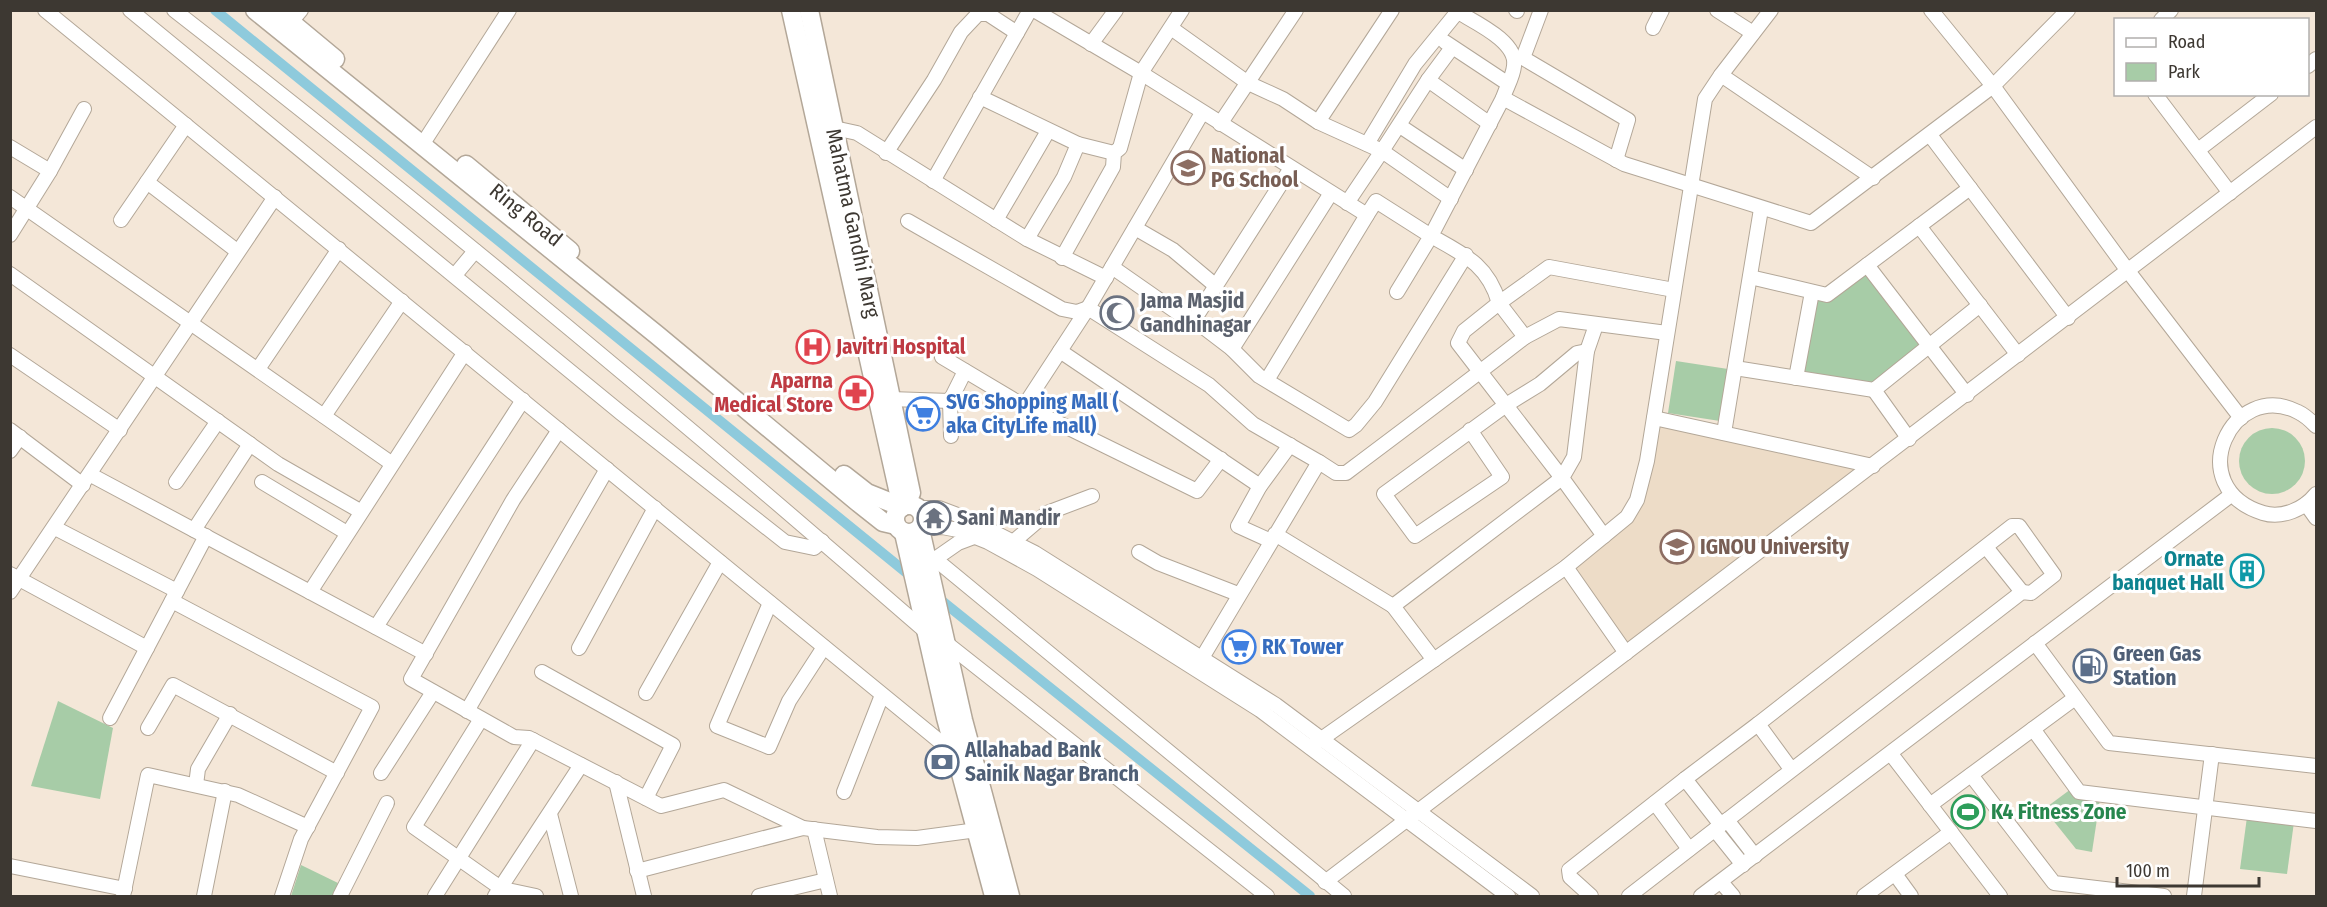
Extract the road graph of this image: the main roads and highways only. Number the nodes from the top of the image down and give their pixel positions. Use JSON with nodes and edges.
{"nodes":[{"id":1,"x":255,"y":10,"type":"edge"},
{"id":2,"x":791,"y":10,"type":"edge"},
{"id":3,"x":809,"y":10,"type":"edge"},
{"id":4,"x":288,"y":19,"type":"edge"},
{"id":5,"x":425,"y":140,"type":"junction"},
{"id":6,"x":911,"y":507,"type":"junction"},
{"id":7,"x":907,"y":529,"type":"junction"},
{"id":8,"x":926,"y":564,"type":"junction"},
{"id":9,"x":961,"y":740,"type":"junction"},
{"id":10,"x":994,"y":897,"type":"edge"},
{"id":11,"x":1010,"y":897,"type":"edge"}],
"edges":[{"from":1,"to":4,"type":"main road","name":"Ring Road"},
{"from":2,"to":6,"type":"main road"},
{"from":3,"to":6,"type":"main road","name":"Mahatma Gandhi Marg"},
{"from":4,"to":5,"type":"main road","name":"Ring Road"},
{"from":5,"to":6,"type":"main road","name":"Ring Road"},
{"from":5,"to":7,"type":"main road"},
{"from":6,"to":7,"type":"main road"},
{"from":6,"to":7,"type":"main road"},
{"from":7,"to":8,"type":"main road"},
{"from":8,"to":9,"type":"main road"},
{"from":8,"to":9,"type":"main road"},
{"from":9,"to":10,"type":"main road"},
{"from":9,"to":11,"type":"main road"}]}
